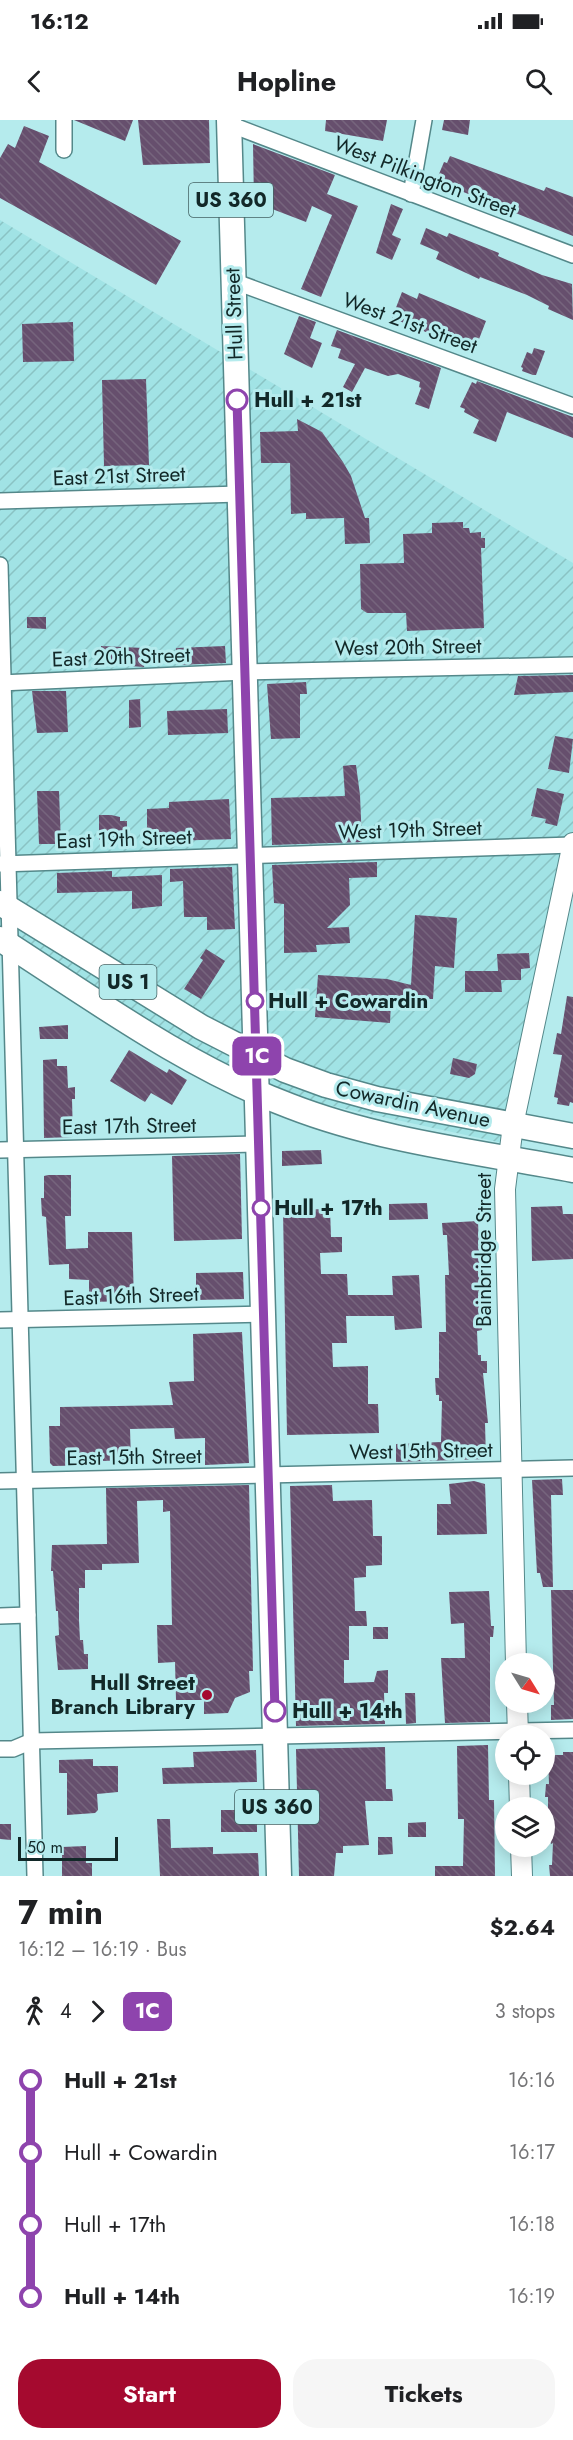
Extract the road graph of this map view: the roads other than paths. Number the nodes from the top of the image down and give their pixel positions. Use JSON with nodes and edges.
{"nodes":[{"id":1,"x":64,"y":120,"type":"edge"},
{"id":2,"x":424,"y":120,"type":"edge"},
{"id":3,"x":229,"y":122,"type":"edge"},
{"id":4,"x":64,"y":150,"type":"dead end"},
{"id":5,"x":411,"y":194,"type":"junction"},
{"id":6,"x":573,"y":255,"type":"edge"},
{"id":7,"x":233,"y":281,"type":"junction"},
{"id":8,"x":573,"y":406,"type":"edge"},
{"id":9,"x":240,"y":494,"type":"junction"},
{"id":10,"x":0,"y":501,"type":"edge"},
{"id":11,"x":0,"y":565,"type":"edge"},
{"id":12,"x":573,"y":664,"type":"edge"},
{"id":13,"x":245,"y":672,"type":"junction"},
{"id":14,"x":2,"y":683,"type":"edge"},
{"id":15,"x":572,"y":853,"type":"edge"},
{"id":16,"x":250,"y":857,"type":"junction"},
{"id":17,"x":4,"y":863,"type":"edge"},
{"id":18,"x":5,"y":906,"type":"edge"},
{"id":19,"x":6,"y":943,"type":"edge"},
{"id":20,"x":6,"y":986,"type":"edge"},
{"id":21,"x":257,"y":1057,"type":"junction"},
{"id":22,"x":258,"y":1093,"type":"junction"},
{"id":23,"x":513,"y":1125,"type":"junction"},
{"id":24,"x":573,"y":1136,"type":"edge"},
{"id":25,"x":260,"y":1144,"type":"junction"},
{"id":26,"x":0,"y":1150,"type":"edge"},
{"id":27,"x":17,"y":1150,"type":"junction"},
{"id":28,"x":508,"y":1157,"type":"junction"},
{"id":29,"x":573,"y":1170,"type":"edge"},
{"id":30,"x":264,"y":1314,"type":"junction"},
{"id":31,"x":0,"y":1320,"type":"edge"},
{"id":32,"x":22,"y":1320,"type":"junction"},
{"id":33,"x":573,"y":1468,"type":"edge"},
{"id":34,"x":511,"y":1469,"type":"junction"},
{"id":35,"x":269,"y":1475,"type":"junction"},
{"id":36,"x":25,"y":1480,"type":"junction"},
{"id":37,"x":0,"y":1481,"type":"edge"},
{"id":38,"x":28,"y":1615,"type":"junction"},
{"id":39,"x":0,"y":1616,"type":"edge"},
{"id":40,"x":516,"y":1653,"type":"edge"},
{"id":41,"x":573,"y":1730,"type":"edge"},
{"id":42,"x":555,"y":1731,"type":"edge"},
{"id":43,"x":495,"y":1734,"type":"edge"},
{"id":44,"x":275,"y":1738,"type":"junction"},
{"id":45,"x":32,"y":1741,"type":"junction"},
{"id":46,"x":0,"y":1749,"type":"edge"},
{"id":47,"x":521,"y":1857,"type":"edge"},
{"id":48,"x":35,"y":1876,"type":"edge"},
{"id":49,"x":279,"y":1876,"type":"edge"},
{"id":50,"x":522,"y":1876,"type":"edge"}],
"edges":[{"from":1,"to":4,"type":"street"},
{"from":2,"to":5,"type":"street"},
{"from":3,"to":5,"type":"street","name":"West Pilkington Street"},
{"from":3,"to":7,"type":"main road","name":"Hull Street","number":"US 360"},
{"from":5,"to":6,"type":"street","name":"West Pilkington Street"},
{"from":7,"to":8,"type":"street","name":"West 21st Street"},
{"from":7,"to":9,"type":"main road","name":"Hull Street","number":"US 360"},
{"from":9,"to":10,"type":"street","name":"East 21st Street"},
{"from":9,"to":13,"type":"main road","name":"Hull Street","number":"US 360"},
{"from":11,"to":14,"type":"street"},
{"from":12,"to":13,"type":"street","name":"West 20th Street"},
{"from":13,"to":14,"type":"street","name":"East 20th Street"},
{"from":13,"to":16,"type":"main road","name":"Hull Street","number":"US 360"},
{"from":14,"to":17,"type":"street"},
{"from":15,"to":16,"type":"street","name":"West 19th Street"},
{"from":15,"to":23,"type":"street","name":"Bainbridge Street"},
{"from":16,"to":17,"type":"street","name":"East 19th Street"},
{"from":16,"to":21,"type":"main road","name":"Hull Street","number":"US 360"},
{"from":17,"to":18,"type":"street"},
{"from":18,"to":19,"type":"street"},
{"from":18,"to":21,"type":"main road","number":"US 1"},
{"from":19,"to":20,"type":"street"},
{"from":19,"to":22,"type":"main road","number":"US 1"},
{"from":20,"to":27,"type":"street"},
{"from":21,"to":22,"type":"main road","name":"Hull Street","number":"US 360"},
{"from":21,"to":23,"type":"main road","name":"Cowardin Avenue","number":"US 1"},
{"from":22,"to":25,"type":"main road","name":"Hull Street","number":"US 360"},
{"from":22,"to":28,"type":"main road","name":"Cowardin Avenue","number":"US 1"},
{"from":23,"to":24,"type":"main road","name":"Cowardin Avenue","number":"US 1"},
{"from":23,"to":28,"type":"street","name":"Bainbridge Street"},
{"from":25,"to":27,"type":"street","name":"East 17th Street"},
{"from":25,"to":30,"type":"main road","name":"Hull Street","number":"US 360"},
{"from":26,"to":27,"type":"street","name":"East 17th Street"},
{"from":27,"to":32,"type":"street"},
{"from":28,"to":29,"type":"main road","name":"Cowardin Avenue","number":"US 1"},
{"from":28,"to":34,"type":"street","name":"Bainbridge Street"},
{"from":30,"to":32,"type":"street","name":"East 16th Street"},
{"from":30,"to":35,"type":"main road","name":"Hull Street","number":"US 360"},
{"from":31,"to":32,"type":"street","name":"East 16th Street"},
{"from":32,"to":36,"type":"street"},
{"from":33,"to":34,"type":"street","name":"West 15th Street"},
{"from":34,"to":35,"type":"street","name":"West 15th Street"},
{"from":34,"to":40,"type":"street","name":"Bainbridge Street"},
{"from":35,"to":36,"type":"street","name":"East 15th Street"},
{"from":35,"to":44,"type":"main road","name":"Hull Street","number":"US 360"},
{"from":36,"to":37,"type":"street","name":"East 15th Street"},
{"from":36,"to":38,"type":"street"},
{"from":38,"to":39,"type":"street"},
{"from":38,"to":45,"type":"street"},
{"from":41,"to":42,"type":"street"},
{"from":43,"to":44,"type":"street"},
{"from":44,"to":45,"type":"street"},
{"from":44,"to":49,"type":"main road","name":"Hull Street","number":"US 360"},
{"from":45,"to":46,"type":"street"},
{"from":45,"to":48,"type":"street"},
{"from":47,"to":50,"type":"street"}]}
